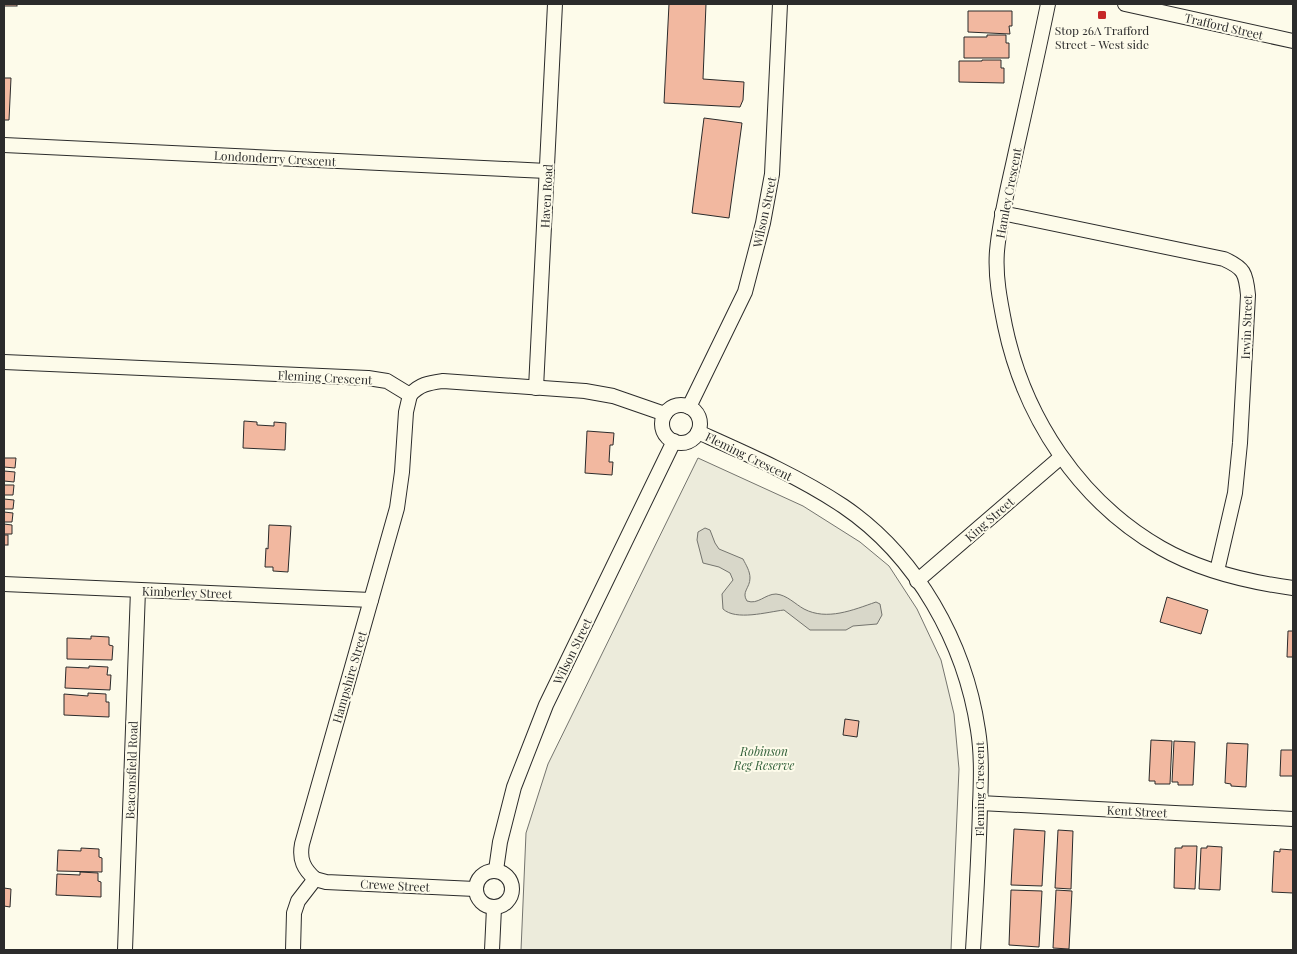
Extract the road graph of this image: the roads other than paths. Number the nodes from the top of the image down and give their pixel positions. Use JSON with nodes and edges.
{"nodes":[{"id":1,"x":556,"y":4,"type":"edge"},
{"id":2,"x":780,"y":4,"type":"edge"},
{"id":3,"x":1048,"y":4,"type":"edge"},
{"id":4,"x":1125,"y":4,"type":"edge"},
{"id":5,"x":1293,"y":41,"type":"edge"},
{"id":6,"x":4,"y":145,"type":"edge"},
{"id":7,"x":547,"y":171,"type":"junction"},
{"id":8,"x":1002,"y":213,"type":"junction"},
{"id":9,"x":4,"y":362,"type":"edge"},
{"id":10,"x":536,"y":388,"type":"junction"},
{"id":11,"x":410,"y":395,"type":"junction"},
{"id":12,"x":689,"y":407,"type":"junction"},
{"id":13,"x":665,"y":414,"type":"junction"},
{"id":14,"x":698,"y":432,"type":"junction"},
{"id":15,"x":674,"y":441,"type":"junction"},
{"id":16,"x":1061,"y":457,"type":"junction"},
{"id":17,"x":1217,"y":571,"type":"junction"},
{"id":18,"x":917,"y":581,"type":"junction"},
{"id":19,"x":4,"y":584,"type":"edge"},
{"id":20,"x":1293,"y":588,"type":"edge"},
{"id":21,"x":138,"y":590,"type":"junction"},
{"id":22,"x":371,"y":600,"type":"junction"},
{"id":23,"x":980,"y":803,"type":"junction"},
{"id":24,"x":1293,"y":819,"type":"edge"},
{"id":25,"x":496,"y":870,"type":"junction"},
{"id":26,"x":315,"y":879,"type":"junction"},
{"id":27,"x":475,"y":889,"type":"junction"},
{"id":28,"x":494,"y":908,"type":"junction"},
{"id":29,"x":125,"y":950,"type":"edge"},
{"id":30,"x":293,"y":950,"type":"edge"},
{"id":31,"x":492,"y":950,"type":"edge"},
{"id":32,"x":973,"y":950,"type":"edge"}],
"edges":[{"from":1,"to":7,"type":"street","name":"Haven Road"},
{"from":2,"to":12,"type":"street","name":"Wilson Street"},
{"from":3,"to":8,"type":"street","name":"Hamley Crescent"},
{"from":4,"to":5,"type":"street","name":"Trafford Street"},
{"from":6,"to":7,"type":"street","name":"Londonderry Crescent"},
{"from":7,"to":10,"type":"street","name":"Haven Road"},
{"from":8,"to":16,"type":"street","name":"Hamley Crescent"},
{"from":8,"to":17,"type":"street","name":"Irwin Street"},
{"from":9,"to":11,"type":"street","name":"Fleming Crescent"},
{"from":10,"to":11,"type":"street"},
{"from":10,"to":13,"type":"street"},
{"from":11,"to":22,"type":"street","name":"Hampshire Street"},
{"from":12,"to":13,"type":"street"},
{"from":12,"to":14,"type":"street"},
{"from":13,"to":15,"type":"street"},
{"from":14,"to":15,"type":"street"},
{"from":14,"to":18,"type":"street","name":"Fleming Crescent"},
{"from":15,"to":25,"type":"street","name":"Wilson Street"},
{"from":16,"to":17,"type":"street","name":"Hamley Crescent"},
{"from":16,"to":18,"type":"street","name":"King Street"},
{"from":17,"to":20,"type":"street","name":"Hamley Crescent"},
{"from":18,"to":23,"type":"street","name":"Fleming Crescent"},
{"from":19,"to":21,"type":"street","name":"Kimberley Street"},
{"from":21,"to":22,"type":"street","name":"Kimberley Street"},
{"from":21,"to":29,"type":"street","name":"Beaconsfield Road"},
{"from":22,"to":26,"type":"street","name":"Hampshire Street"},
{"from":23,"to":24,"type":"street","name":"Kent Street"},
{"from":23,"to":32,"type":"street","name":"Fleming Crescent"},
{"from":25,"to":27,"type":"street"},
{"from":25,"to":28,"type":"street"},
{"from":26,"to":27,"type":"street","name":"Crewe Street"},
{"from":26,"to":30,"type":"street"},
{"from":27,"to":28,"type":"street"},
{"from":28,"to":31,"type":"street"}]}
